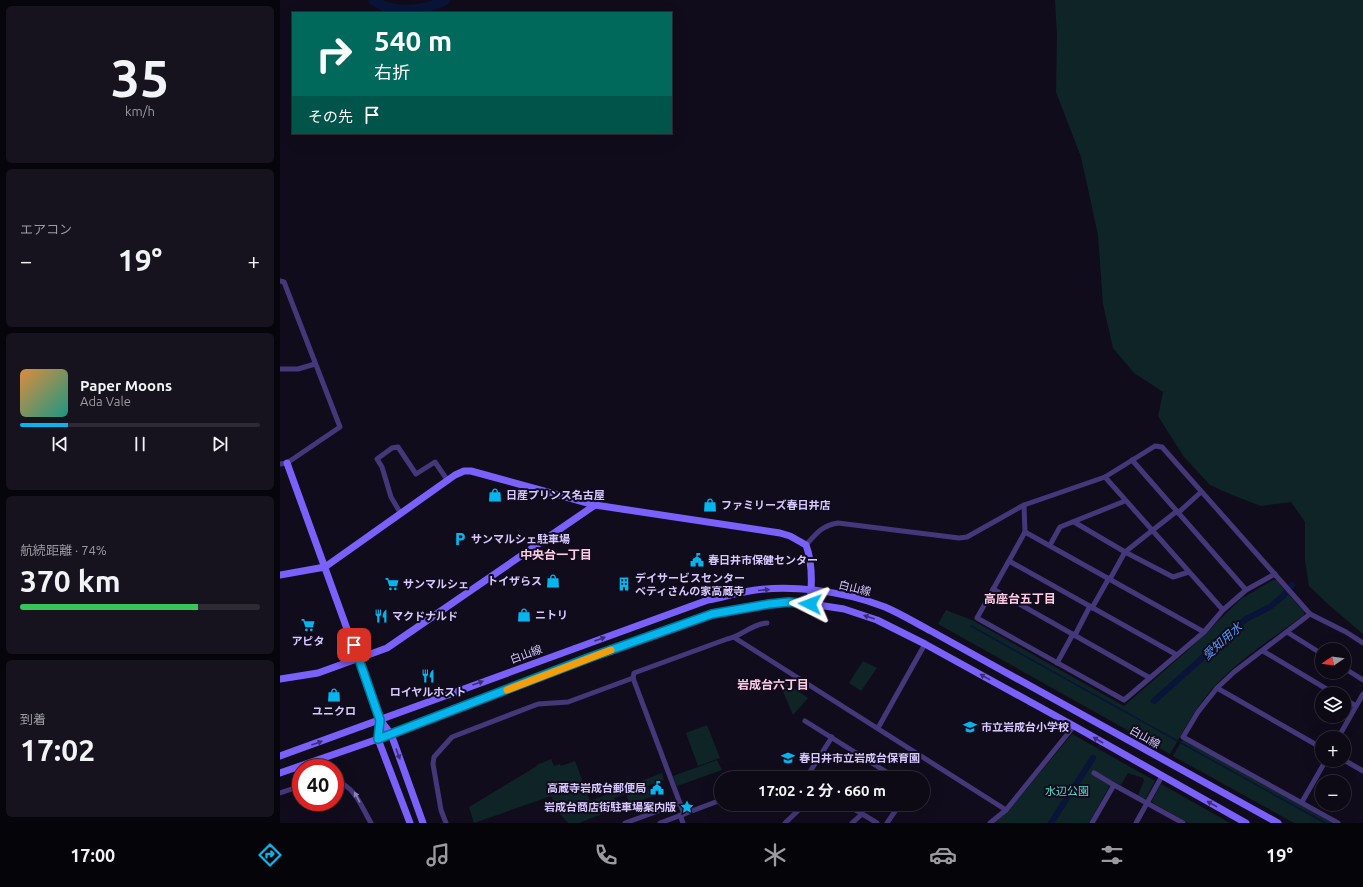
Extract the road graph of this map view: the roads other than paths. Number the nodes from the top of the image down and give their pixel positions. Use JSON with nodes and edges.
{"nodes":[{"id":1,"x":280,"y":281,"type":"edge"},
{"id":2,"x":280,"y":363,"type":"edge"},
{"id":3,"x":315,"y":364,"type":"junction"},
{"id":4,"x":281,"y":369,"type":"edge"},
{"id":5,"x":1132,"y":460,"type":"junction"},
{"id":6,"x":284,"y":464,"type":"edge"},
{"id":7,"x":1105,"y":477,"type":"junction"},
{"id":8,"x":448,"y":481,"type":"junction"},
{"id":9,"x":1201,"y":492,"type":"junction"},
{"id":10,"x":1125,"y":501,"type":"junction"},
{"id":11,"x":595,"y":505,"type":"junction"},
{"id":12,"x":1024,"y":505,"type":"junction"},
{"id":13,"x":1177,"y":512,"type":"junction"},
{"id":14,"x":401,"y":514,"type":"junction"},
{"id":15,"x":1074,"y":522,"type":"junction"},
{"id":16,"x":1025,"y":532,"type":"junction"},
{"id":17,"x":1152,"y":532,"type":"junction"},
{"id":18,"x":806,"y":545,"type":"junction"},
{"id":19,"x":1050,"y":545,"type":"junction"},
{"id":20,"x":1125,"y":552,"type":"junction"},
{"id":21,"x":1009,"y":561,"type":"junction"},
{"id":22,"x":325,"y":568,"type":"junction"},
{"id":23,"x":1189,"y":572,"type":"junction"},
{"id":24,"x":1275,"y":574,"type":"junction"},
{"id":25,"x":280,"y":575,"type":"edge"},
{"id":26,"x":1109,"y":578,"type":"junction"},
{"id":27,"x":993,"y":589,"type":"junction"},
{"id":28,"x":811,"y":590,"type":"junction"},
{"id":29,"x":1246,"y":590,"type":"junction"},
{"id":30,"x":810,"y":604,"type":"junction"},
{"id":31,"x":1091,"y":607,"type":"junction"},
{"id":32,"x":1223,"y":610,"type":"junction"},
{"id":33,"x":1310,"y":614,"type":"junction"},
{"id":34,"x":767,"y":623,"type":"dead end"},
{"id":35,"x":1204,"y":632,"type":"junction"},
{"id":36,"x":1288,"y":632,"type":"junction"},
{"id":37,"x":1074,"y":635,"type":"junction"},
{"id":38,"x":735,"y":638,"type":"junction"},
{"id":39,"x":1363,"y":643,"type":"edge"},
{"id":40,"x":924,"y":644,"type":"junction"},
{"id":41,"x":1315,"y":649,"type":"edge"},
{"id":42,"x":1263,"y":651,"type":"junction"},
{"id":43,"x":1177,"y":655,"type":"junction"},
{"id":44,"x":358,"y":658,"type":"junction"},
{"id":45,"x":1057,"y":663,"type":"junction"},
{"id":46,"x":1351,"y":672,"type":"edge"},
{"id":47,"x":633,"y":678,"type":"junction"},
{"id":48,"x":1150,"y":678,"type":"junction"},
{"id":49,"x":280,"y":679,"type":"edge"},
{"id":50,"x":1363,"y":680,"type":"edge"},
{"id":51,"x":1324,"y":687,"type":"edge"},
{"id":52,"x":1218,"y":688,"type":"junction"},
{"id":53,"x":1363,"y":694,"type":"edge"},
{"id":54,"x":1351,"y":703,"type":"edge"},
{"id":55,"x":1356,"y":706,"type":"junction"},
{"id":56,"x":380,"y":720,"type":"junction"},
{"id":57,"x":805,"y":720,"type":"dead end"},
{"id":58,"x":1074,"y":726,"type":"junction"},
{"id":59,"x":878,"y":728,"type":"junction"},
{"id":60,"x":1342,"y":731,"type":"edge"},
{"id":61,"x":391,"y":734,"type":"junction"},
{"id":62,"x":832,"y":737,"type":"junction"},
{"id":63,"x":378,"y":739,"type":"junction"},
{"id":64,"x":1315,"y":744,"type":"edge"},
{"id":65,"x":280,"y":756,"type":"edge"},
{"id":66,"x":1351,"y":764,"type":"edge"},
{"id":67,"x":1322,"y":767,"type":"edge"},
{"id":68,"x":1363,"y":770,"type":"edge"},
{"id":69,"x":810,"y":771,"type":"edge"},
{"id":70,"x":885,"y":771,"type":"edge"},
{"id":71,"x":280,"y":773,"type":"edge"},
{"id":72,"x":1094,"y":773,"type":"dead end"},
{"id":73,"x":1162,"y":776,"type":"junction"},
{"id":74,"x":344,"y":784,"type":"edge"},
{"id":75,"x":1114,"y":785,"type":"junction"},
{"id":76,"x":292,"y":789,"type":"edge"},
{"id":77,"x":280,"y":793,"type":"edge"},
{"id":78,"x":1147,"y":802,"type":"junction"},
{"id":79,"x":1302,"y":802,"type":"junction"},
{"id":80,"x":680,"y":803,"type":"junction"},
{"id":81,"x":714,"y":803,"type":"edge"},
{"id":82,"x":1006,"y":810,"type":"junction"},
{"id":83,"x":798,"y":811,"type":"edge"},
{"id":84,"x":857,"y":811,"type":"edge"},
{"id":85,"x":895,"y":811,"type":"edge"},
{"id":86,"x":862,"y":814,"type":"junction"},
{"id":87,"x":682,"y":815,"type":"junction"},
{"id":88,"x":371,"y":823,"type":"edge"},
{"id":89,"x":410,"y":823,"type":"edge"},
{"id":90,"x":423,"y":823,"type":"edge"},
{"id":91,"x":446,"y":823,"type":"edge"},
{"id":92,"x":625,"y":823,"type":"edge"},
{"id":93,"x":660,"y":823,"type":"edge"},
{"id":94,"x":683,"y":823,"type":"edge"},
{"id":95,"x":785,"y":823,"type":"edge"},
{"id":96,"x":852,"y":823,"type":"edge"},
{"id":97,"x":877,"y":823,"type":"edge"},
{"id":98,"x":887,"y":823,"type":"edge"},
{"id":99,"x":990,"y":823,"type":"edge"},
{"id":100,"x":1092,"y":823,"type":"edge"},
{"id":101,"x":1136,"y":823,"type":"edge"},
{"id":102,"x":1183,"y":823,"type":"edge"},
{"id":103,"x":1246,"y":823,"type":"edge"},
{"id":104,"x":1278,"y":823,"type":"edge"},
{"id":105,"x":1338,"y":823,"type":"edge"}],
"edges":[{"from":1,"to":3,"type":"street"},
{"from":2,"to":4,"type":"street"},
{"from":3,"to":4,"type":"street"},
{"from":3,"to":6,"type":"street"},
{"from":5,"to":7,"type":"street"},
{"from":5,"to":9,"type":"street"},
{"from":5,"to":13,"type":"street"},
{"from":6,"to":22,"type":"street"},
{"from":7,"to":10,"type":"street"},
{"from":7,"to":12,"type":"street"},
{"from":8,"to":11,"type":"street"},
{"from":8,"to":14,"type":"street"},
{"from":8,"to":14,"type":"street"},
{"from":9,"to":13,"type":"street"},
{"from":9,"to":24,"type":"street"},
{"from":10,"to":15,"type":"street"},
{"from":10,"to":17,"type":"street"},
{"from":11,"to":18,"type":"street"},
{"from":11,"to":44,"type":"street"},
{"from":12,"to":16,"type":"street"},
{"from":12,"to":18,"type":"street"},
{"from":13,"to":17,"type":"street"},
{"from":13,"to":29,"type":"street"},
{"from":14,"to":22,"type":"street"},
{"from":15,"to":19,"type":"street"},
{"from":15,"to":20,"type":"street"},
{"from":16,"to":19,"type":"street"},
{"from":16,"to":21,"type":"street"},
{"from":17,"to":20,"type":"street"},
{"from":17,"to":23,"type":"street"},
{"from":18,"to":28,"type":"street"},
{"from":19,"to":26,"type":"street"},
{"from":20,"to":23,"type":"street"},
{"from":20,"to":26,"type":"street"},
{"from":21,"to":27,"type":"street"},
{"from":21,"to":31,"type":"street"},
{"from":22,"to":25,"type":"street"},
{"from":22,"to":44,"type":"street"},
{"from":23,"to":32,"type":"street"},
{"from":24,"to":29,"type":"street"},
{"from":24,"to":33,"type":"street"},
{"from":26,"to":31,"type":"street"},
{"from":26,"to":35,"type":"street"},
{"from":27,"to":37,"type":"street"},
{"from":27,"to":45,"type":"street"},
{"from":28,"to":30,"type":"street"},
{"from":56,"to":28,"type":"street","name":"白山線","one_way":true},
{"from":28,"to":104,"type":"street","name":"白山線"},
{"from":29,"to":32,"type":"street"},
{"from":40,"to":30,"type":"street","one_way":true},
{"from":30,"to":61,"type":"street"},
{"from":31,"to":37,"type":"street"},
{"from":31,"to":43,"type":"street"},
{"from":32,"to":35,"type":"street"},
{"from":33,"to":36,"type":"street"},
{"from":33,"to":39,"type":"street"},
{"from":34,"to":38,"type":"street"},
{"from":35,"to":43,"type":"street"},
{"from":36,"to":41,"type":"street"},
{"from":36,"to":42,"type":"street"},
{"from":37,"to":45,"type":"street"},
{"from":37,"to":48,"type":"street"},
{"from":38,"to":47,"type":"street"},
{"from":38,"to":59,"type":"street"},
{"from":58,"to":40,"type":"street","one_way":true},
{"from":40,"to":59,"type":"street"},
{"from":42,"to":51,"type":"street"},
{"from":42,"to":52,"type":"street"},
{"from":43,"to":48,"type":"street"},
{"from":44,"to":49,"type":"street"},
{"from":44,"to":56,"type":"street"},
{"from":45,"to":48,"type":"street"},
{"from":46,"to":50,"type":"street"},
{"from":47,"to":80,"type":"street"},
{"from":47,"to":91,"type":"street"},
{"from":52,"to":64,"type":"street"},
{"from":52,"to":79,"type":"street"},
{"from":53,"to":55,"type":"street"},
{"from":54,"to":55,"type":"street"},
{"from":55,"to":60,"type":"street"},
{"from":56,"to":61,"type":"street"},
{"from":56,"to":63,"type":"street"},
{"from":65,"to":56,"type":"street","name":"白山線","one_way":true},
{"from":57,"to":62,"type":"street"},
{"from":73,"to":58,"type":"street","one_way":true},
{"from":58,"to":82,"type":"street"},
{"from":59,"to":82,"type":"street"},
{"from":61,"to":63,"type":"street"},
{"from":61,"to":90,"type":"street","one_way":true},
{"from":62,"to":69,"type":"street"},
{"from":62,"to":70,"type":"street"},
{"from":63,"to":71,"type":"street"},
{"from":63,"to":89,"type":"street"},
{"from":66,"to":68,"type":"street"},
{"from":67,"to":79,"type":"street"},
{"from":72,"to":75,"type":"street"},
{"from":73,"to":78,"type":"street"},
{"from":103,"to":73,"type":"street","one_way":true},
{"from":88,"to":74,"type":"street","one_way":true},
{"from":75,"to":78,"type":"street"},
{"from":75,"to":100,"type":"street"},
{"from":76,"to":77,"type":"street"},
{"from":78,"to":101,"type":"street"},
{"from":78,"to":102,"type":"street"},
{"from":79,"to":105,"type":"street"},
{"from":80,"to":87,"type":"street"},
{"from":80,"to":92,"type":"street"},
{"from":81,"to":87,"type":"street"},
{"from":82,"to":99,"type":"street"},
{"from":83,"to":95,"type":"street"},
{"from":84,"to":86,"type":"street"},
{"from":85,"to":98,"type":"street"},
{"from":86,"to":96,"type":"street"},
{"from":86,"to":97,"type":"street"},
{"from":87,"to":93,"type":"street"},
{"from":87,"to":94,"type":"street"}]}
